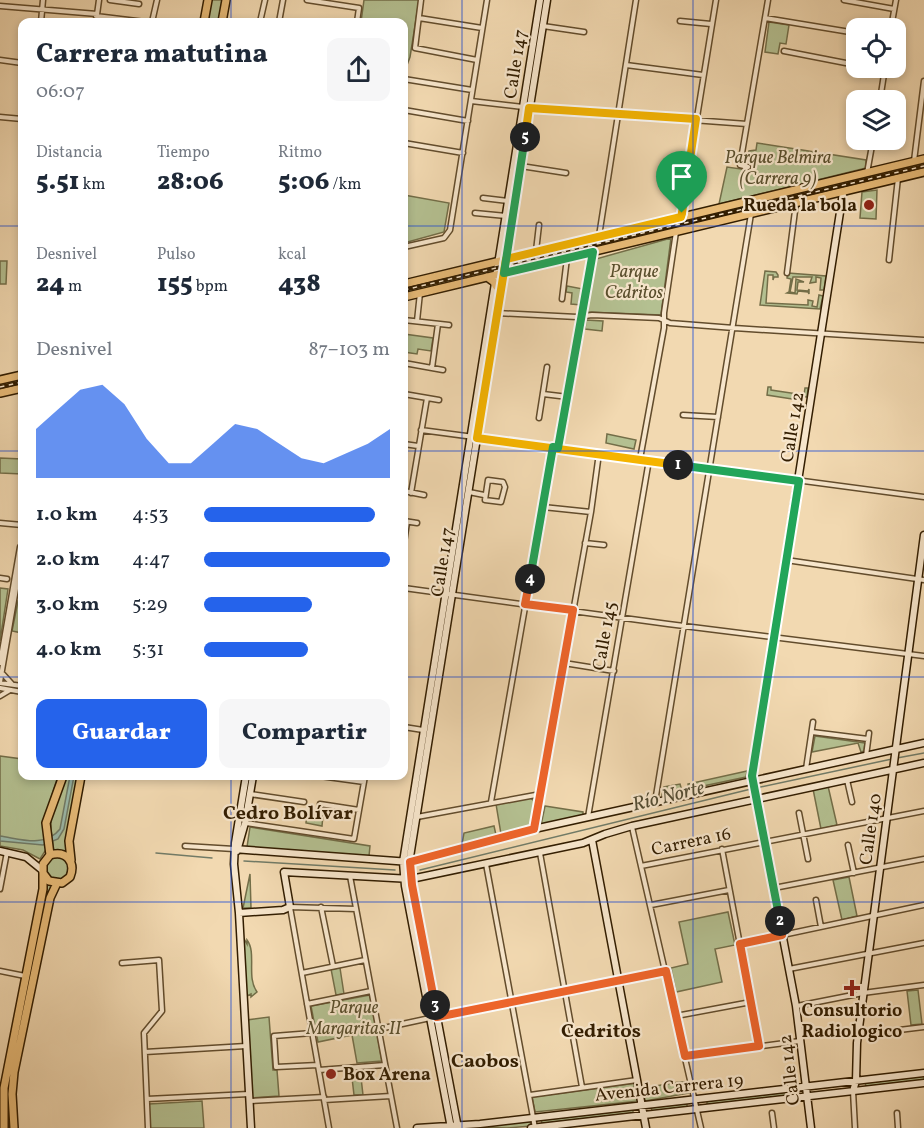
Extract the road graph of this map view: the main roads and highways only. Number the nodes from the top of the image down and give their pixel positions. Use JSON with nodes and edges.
{"nodes":[{"id":1,"x":208,"y":0,"type":"edge"},
{"id":2,"x":226,"y":0,"type":"edge"},
{"id":3,"x":540,"y":0,"type":"edge"},
{"id":4,"x":547,"y":0,"type":"edge"},
{"id":5,"x":205,"y":18,"type":"edge"},
{"id":6,"x":223,"y":18,"type":"edge"},
{"id":7,"x":526,"y":107,"type":"junction"},
{"id":8,"x":924,"y":159,"type":"edge"},
{"id":9,"x":924,"y":172,"type":"edge"},
{"id":10,"x":843,"y":192,"type":"junction"},
{"id":11,"x":503,"y":260,"type":"junction"},
{"id":12,"x":501,"y":274,"type":"junction"},
{"id":13,"x":487,"y":277,"type":"junction"},
{"id":14,"x":408,"y":283,"type":"edge"},
{"id":15,"x":496,"y":286,"type":"junction"},
{"id":16,"x":408,"y":296,"type":"edge"},
{"id":17,"x":18,"y":376,"type":"edge"},
{"id":18,"x":0,"y":380,"type":"edge"},
{"id":19,"x":18,"y":389,"type":"edge"},
{"id":20,"x":0,"y":393,"type":"edge"},
{"id":21,"x":473,"y":437,"type":"junction"},
{"id":22,"x":924,"y":535,"type":"edge"},
{"id":23,"x":921,"y":580,"type":"edge"},
{"id":24,"x":448,"y":594,"type":"junction"},
{"id":25,"x":924,"y":743,"type":"edge"},
{"id":26,"x":896,"y":751,"type":"junction"},
{"id":27,"x":924,"y":763,"type":"edge"},
{"id":28,"x":894,"y":768,"type":"junction"},
{"id":29,"x":62,"y":780,"type":"edge"},
{"id":30,"x":80,"y":780,"type":"edge"},
{"id":31,"x":245,"y":780,"type":"edge"},
{"id":32,"x":252,"y":780,"type":"edge"},
{"id":33,"x":753,"y":782,"type":"junction"},
{"id":34,"x":756,"y":797,"type":"junction"},
{"id":35,"x":592,"y":840,"type":"junction"},
{"id":36,"x":236,"y":850,"type":"junction"},
{"id":37,"x":50,"y":851,"type":"junction"},
{"id":38,"x":4,"y":852,"type":"edge"},
{"id":39,"x":407,"y":862,"type":"junction"},
{"id":40,"x":72,"y":866,"type":"junction"},
{"id":41,"x":43,"y":871,"type":"junction"},
{"id":42,"x":408,"y":879,"type":"junction"},
{"id":43,"x":57,"y":883,"type":"junction"},
{"id":44,"x":239,"y":912,"type":"junction"},
{"id":45,"x":924,"y":1073,"type":"edge"},
{"id":46,"x":856,"y":1081,"type":"junction"},
{"id":47,"x":924,"y":1083,"type":"edge"},
{"id":48,"x":807,"y":1087,"type":"junction"},
{"id":49,"x":853,"y":1091,"type":"junction"},
{"id":50,"x":808,"y":1097,"type":"junction"},
{"id":51,"x":641,"y":1105,"type":"junction"},
{"id":52,"x":643,"y":1115,"type":"junction"},
{"id":53,"x":590,"y":1125,"type":"edge"},
{"id":54,"x":455,"y":1127,"type":"edge"},
{"id":55,"x":4,"y":1128,"type":"edge"},
{"id":56,"x":14,"y":1128,"type":"edge"},
{"id":57,"x":251,"y":1128,"type":"edge"},
{"id":58,"x":417,"y":1128,"type":"edge"},
{"id":59,"x":534,"y":1128,"type":"edge"},
{"id":60,"x":646,"y":1128,"type":"edge"},
{"id":61,"x":811,"y":1128,"type":"edge"}],
"edges":[{"from":1,"to":5,"type":"main road"},
{"from":2,"to":6,"type":"main road"},
{"from":3,"to":7,"type":"main road","name":"Calle 147"},
{"from":4,"to":7,"type":"main road","name":"Calle 147"},
{"from":7,"to":11,"type":"main road","name":"Calle 147"},
{"from":7,"to":11,"type":"main road","name":"Calle 147"},
{"from":8,"to":11,"type":"main road"},
{"from":9,"to":10,"type":"main road"},
{"from":10,"to":12,"type":"main road"},
{"from":10,"to":33,"type":"main road","name":"Calle 142"},
{"from":11,"to":12,"type":"main road","name":"Calle 147"},
{"from":11,"to":14,"type":"main road"},
{"from":12,"to":13,"type":"main road"},
{"from":12,"to":15,"type":"main road","name":"Calle 147"},
{"from":12,"to":21,"type":"main road","name":"Calle 147"},
{"from":13,"to":15,"type":"main road"},
{"from":13,"to":16,"type":"main road"},
{"from":15,"to":21,"type":"main road","name":"Calle 147"},
{"from":17,"to":18,"type":"main road"},
{"from":19,"to":20,"type":"main road"},
{"from":21,"to":24,"type":"main road","name":"Calle 147"},
{"from":21,"to":24,"type":"main road","name":"Calle 147"},
{"from":22,"to":23,"type":"main road","name":"Calle 140"},
{"from":23,"to":26,"type":"main road","name":"Calle 140"},
{"from":24,"to":39,"type":"main road","name":"Calle 147"},
{"from":24,"to":39,"type":"main road","name":"Calle 147"},
{"from":25,"to":26,"type":"main road"},
{"from":26,"to":28,"type":"main road","name":"Calle 140"},
{"from":26,"to":33,"type":"main road"},
{"from":27,"to":28,"type":"main road"},
{"from":28,"to":34,"type":"main road"},
{"from":28,"to":46,"type":"main road","name":"Calle 140"},
{"from":29,"to":37,"type":"main road"},
{"from":30,"to":40,"type":"main road"},
{"from":31,"to":36,"type":"main road"},
{"from":32,"to":36,"type":"main road"},
{"from":33,"to":34,"type":"main road","name":"Calle 142"},
{"from":33,"to":39,"type":"main road"},
{"from":34,"to":35,"type":"main road"},
{"from":34,"to":48,"type":"main road","name":"Calle 142"},
{"from":35,"to":42,"type":"main road"},
{"from":35,"to":51,"type":"main road"},
{"from":36,"to":39,"type":"main road"},
{"from":36,"to":44,"type":"main road"},
{"from":37,"to":40,"type":"main road"},
{"from":37,"to":41,"type":"main road"},
{"from":38,"to":41,"type":"main road"},
{"from":39,"to":42,"type":"main road","name":"Calle 147"},
{"from":40,"to":43,"type":"main road"},
{"from":41,"to":43,"type":"main road"},
{"from":41,"to":55,"type":"main road"},
{"from":42,"to":44,"type":"main road"},
{"from":42,"to":54,"type":"main road","name":"Calle 147"},
{"from":43,"to":56,"type":"main road"},
{"from":44,"to":57,"type":"main road"},
{"from":45,"to":46,"type":"main road","name":"Avenida Carrera 19"},
{"from":46,"to":48,"type":"main road","name":"Avenida Carrera 19"},
{"from":46,"to":49,"type":"main road","name":"Calle 140"},
{"from":47,"to":49,"type":"main road","name":"Avenida Carrera 19"},
{"from":48,"to":50,"type":"main road","name":"Calle 142"},
{"from":48,"to":51,"type":"main road","name":"Avenida Carrera 19"},
{"from":49,"to":50,"type":"main road","name":"Avenida Carrera 19"},
{"from":50,"to":52,"type":"main road","name":"Avenida Carrera 19"},
{"from":50,"to":61,"type":"main road","name":"Calle 142"},
{"from":51,"to":52,"type":"main road"},
{"from":51,"to":54,"type":"main road","name":"Avenida Carrera 19"},
{"from":52,"to":53,"type":"main road","name":"Avenida Carrera 19"},
{"from":52,"to":60,"type":"main road"},
{"from":53,"to":59,"type":"main road","name":"Avenida Carrera 19"},
{"from":54,"to":58,"type":"main road","name":"Avenida Carrera 19"}]}
